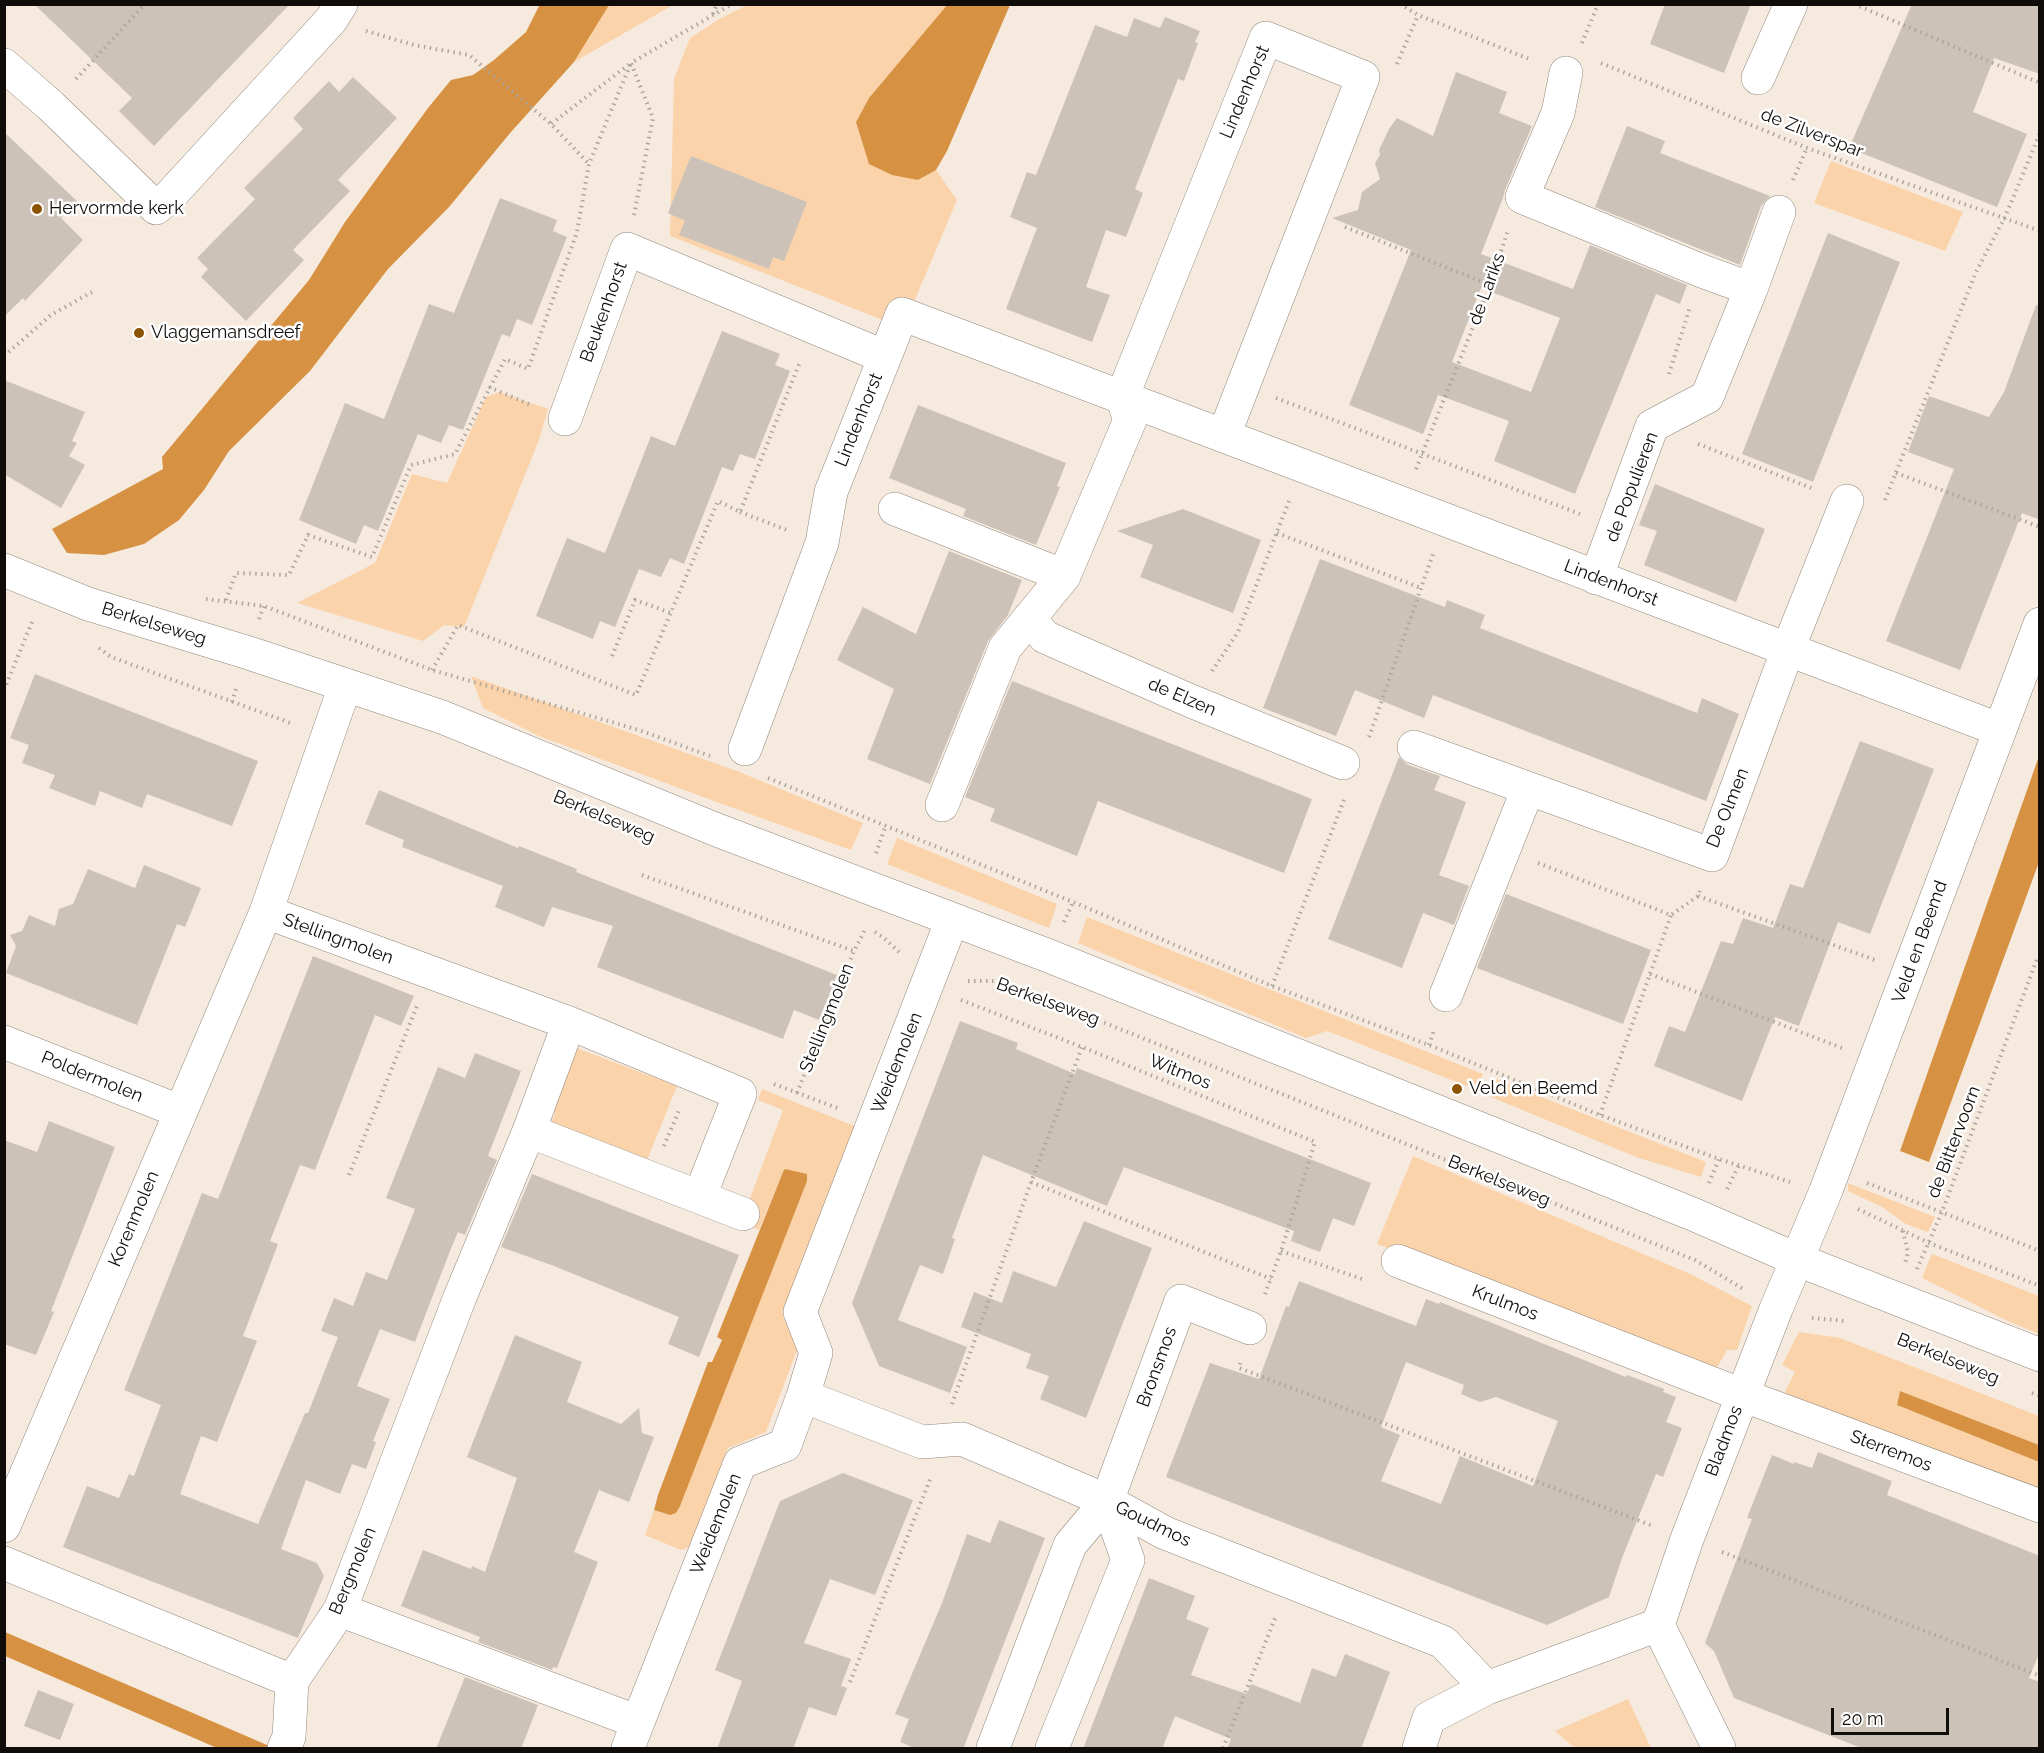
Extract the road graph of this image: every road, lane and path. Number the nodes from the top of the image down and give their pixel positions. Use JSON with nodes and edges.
{"nodes":[{"id":1,"x":145,"y":4,"type":"edge"},
{"id":2,"x":717,"y":4,"type":"edge"},
{"id":3,"x":732,"y":4,"type":"edge"},
{"id":4,"x":1400,"y":4,"type":"edge"},
{"id":5,"x":1598,"y":4,"type":"edge"},
{"id":6,"x":1791,"y":4,"type":"edge"},
{"id":7,"x":1854,"y":4,"type":"edge"},
{"id":8,"x":336,"y":12,"type":"edge"},
{"id":9,"x":713,"y":14,"type":"junction"},
{"id":10,"x":631,"y":63,"type":"junction"},
{"id":11,"x":1572,"y":63,"type":"junction"},
{"id":12,"x":4,"y":64,"type":"edge"},
{"id":13,"x":1758,"y":78,"type":"dead end"},
{"id":14,"x":2040,"y":83,"type":"edge"},
{"id":15,"x":51,"y":106,"type":"junction"},
{"id":16,"x":551,"y":124,"type":"junction"},
{"id":17,"x":2040,"y":133,"type":"edge"},
{"id":18,"x":590,"y":164,"type":"junction"},
{"id":19,"x":1522,"y":197,"type":"junction"},
{"id":20,"x":1779,"y":212,"type":"dead end"},
{"id":21,"x":2005,"y":217,"type":"junction"},
{"id":22,"x":1343,"y":226,"type":"dead end"},
{"id":23,"x":2040,"y":231,"type":"edge"},
{"id":24,"x":627,"y":249,"type":"junction"},
{"id":25,"x":1490,"y":285,"type":"junction"},
{"id":26,"x":1751,"y":289,"type":"junction"},
{"id":27,"x":92,"y":292,"type":"dead end"},
{"id":28,"x":813,"y":328,"type":"junction"},
{"id":29,"x":4,"y":356,"type":"edge"},
{"id":30,"x":885,"y":357,"type":"junction"},
{"id":31,"x":489,"y":387,"type":"junction"},
{"id":32,"x":1270,"y":395,"type":"dead end"},
{"id":33,"x":1122,"y":397,"type":"junction"},
{"id":34,"x":565,"y":419,"type":"joint"},
{"id":35,"x":1224,"y":435,"type":"junction"},
{"id":36,"x":1423,"y":454,"type":"junction"},
{"id":37,"x":1302,"y":466,"type":"junction"},
{"id":38,"x":1896,"y":473,"type":"junction"},
{"id":39,"x":1846,"y":501,"type":"dead end"},
{"id":40,"x":1884,"y":502,"type":"dead end"},
{"id":41,"x":1402,"y":503,"type":"junction"},
{"id":42,"x":895,"y":509,"type":"dead end"},
{"id":43,"x":740,"y":512,"type":"junction"},
{"id":44,"x":2040,"y":527,"type":"edge"},
{"id":45,"x":1616,"y":528,"type":"junction"},
{"id":46,"x":1277,"y":532,"type":"junction"},
{"id":47,"x":822,"y":543,"type":"junction"},
{"id":48,"x":4,"y":570,"type":"edge"},
{"id":49,"x":1064,"y":576,"type":"junction"},
{"id":50,"x":1596,"y":578,"type":"junction"},
{"id":51,"x":45,"y":588,"type":"junction"},
{"id":52,"x":1421,"y":588,"type":"dead end"},
{"id":53,"x":226,"y":600,"type":"dead end"},
{"id":54,"x":264,"y":606,"type":"dead end"},
{"id":55,"x":671,"y":613,"type":"junction"},
{"id":56,"x":1029,"y":618,"type":"junction"},
{"id":57,"x":2040,"y":624,"type":"edge"},
{"id":58,"x":94,"y":645,"type":"dead end"},
{"id":59,"x":1788,"y":649,"type":"junction"},
{"id":60,"x":612,"y":656,"type":"dead end"},
{"id":61,"x":432,"y":670,"type":"junction"},
{"id":62,"x":345,"y":686,"type":"junction"},
{"id":63,"x":4,"y":690,"type":"edge"},
{"id":64,"x":1191,"y":701,"type":"junction"},
{"id":65,"x":1998,"y":729,"type":"junction"},
{"id":66,"x":328,"y":730,"type":"junction"},
{"id":67,"x":1414,"y":747,"type":"dead end"},
{"id":68,"x":740,"y":760,"type":"junction"},
{"id":69,"x":1342,"y":763,"type":"dead end"},
{"id":70,"x":1528,"y":789,"type":"junction"},
{"id":71,"x":942,"y":805,"type":"dead end"},
{"id":72,"x":1504,"y":850,"type":"junction"},
{"id":73,"x":1712,"y":855,"type":"junction"},
{"id":74,"x":642,"y":875,"type":"dead end"},
{"id":75,"x":1698,"y":896,"type":"junction"},
{"id":76,"x":266,"y":912,"type":"junction"},
{"id":77,"x":1671,"y":915,"type":"junction"},
{"id":78,"x":952,"y":920,"type":"junction"},
{"id":79,"x":857,"y":924,"type":"dead end"},
{"id":80,"x":867,"y":928,"type":"junction"},
{"id":81,"x":854,"y":951,"type":"junction"},
{"id":82,"x":2040,"y":960,"type":"edge"},
{"id":83,"x":431,"y":972,"type":"junction"},
{"id":84,"x":1910,"y":973,"type":"junction"},
{"id":85,"x":1650,"y":974,"type":"junction"},
{"id":86,"x":930,"y":979,"type":"junction"},
{"id":87,"x":1446,"y":995,"type":"dead end"},
{"id":88,"x":569,"y":1023,"type":"junction"},
{"id":89,"x":4,"y":1042,"type":"edge"},
{"id":90,"x":1082,"y":1047,"type":"junction"},
{"id":91,"x":1875,"y":1061,"type":"junction"},
{"id":92,"x":693,"y":1074,"type":"junction"},
{"id":93,"x":797,"y":1093,"type":"junction"},
{"id":94,"x":740,"y":1094,"type":"junction"},
{"id":95,"x":179,"y":1112,"type":"junction"},
{"id":96,"x":1600,"y":1115,"type":"junction"},
{"id":97,"x":874,"y":1122,"type":"junction"},
{"id":98,"x":529,"y":1131,"type":"junction"},
{"id":99,"x":348,"y":1175,"type":"dead end"},
{"id":100,"x":651,"y":1178,"type":"junction"},
{"id":101,"x":1031,"y":1182,"type":"junction"},
{"id":102,"x":1829,"y":1182,"type":"junction"},
{"id":103,"x":703,"y":1188,"type":"dead end"},
{"id":104,"x":1942,"y":1212,"type":"junction"},
{"id":105,"x":743,"y":1214,"type":"dead end"},
{"id":106,"x":1929,"y":1243,"type":"junction"},
{"id":107,"x":2040,"y":1251,"type":"edge"},
{"id":108,"x":1798,"y":1260,"type":"junction"},
{"id":109,"x":1398,"y":1261,"type":"joint"},
{"id":110,"x":1271,"y":1279,"type":"dead end"},
{"id":111,"x":2040,"y":1286,"type":"edge"},
{"id":112,"x":1904,"y":1301,"type":"junction"},
{"id":113,"x":1776,"y":1309,"type":"junction"},
{"id":114,"x":1847,"y":1321,"type":"dead end"},
{"id":115,"x":1250,"y":1328,"type":"dead end"},
{"id":116,"x":2040,"y":1355,"type":"edge"},
{"id":117,"x":1239,"y":1368,"type":"dead end"},
{"id":118,"x":2029,"y":1392,"type":"dead end"},
{"id":119,"x":1742,"y":1395,"type":"junction"},
{"id":120,"x":803,"y":1396,"type":"junction"},
{"id":121,"x":2040,"y":1396,"type":"edge"},
{"id":122,"x":939,"y":1441,"type":"junction"},
{"id":123,"x":1107,"y":1501,"type":"junction"},
{"id":124,"x":2040,"y":1506,"type":"edge"},
{"id":125,"x":4,"y":1526,"type":"edge"},
{"id":126,"x":1687,"y":1539,"type":"junction"},
{"id":127,"x":4,"y":1563,"type":"edge"},
{"id":128,"x":1290,"y":1581,"type":"junction"},
{"id":129,"x":340,"y":1610,"type":"junction"},
{"id":130,"x":1658,"y":1625,"type":"junction"},
{"id":131,"x":2040,"y":1676,"type":"edge"},
{"id":132,"x":292,"y":1681,"type":"junction"},
{"id":133,"x":850,"y":1682,"type":"dead end"},
{"id":134,"x":1487,"y":1688,"type":"junction"},
{"id":135,"x":633,"y":1735,"type":"edge"},
{"id":136,"x":286,"y":1743,"type":"edge"},
{"id":137,"x":993,"y":1749,"type":"edge"},
{"id":138,"x":1052,"y":1749,"type":"edge"},
{"id":139,"x":1223,"y":1749,"type":"edge"},
{"id":140,"x":1419,"y":1749,"type":"edge"},
{"id":141,"x":1719,"y":1749,"type":"edge"}],
"edges":[{"from":1,"to":15,"type":"path"},
{"from":2,"to":9,"type":"path"},
{"from":3,"to":9,"type":"path"},
{"from":4,"to":11,"type":"path","name":"de Zilverspar"},
{"from":5,"to":11,"type":"path"},
{"from":6,"to":13,"type":"street"},
{"from":7,"to":14,"type":"path"},
{"from":8,"to":15,"type":"street"},
{"from":8,"to":16,"type":"path"},
{"from":9,"to":10,"type":"path"},
{"from":10,"to":16,"type":"path"},
{"from":10,"to":18,"type":"path"},
{"from":10,"to":24,"type":"path"},
{"from":11,"to":19,"type":"street"},
{"from":11,"to":21,"type":"path","name":"de Zilverspar"},
{"from":12,"to":15,"type":"street"},
{"from":16,"to":18,"type":"path"},
{"from":17,"to":21,"type":"path"},
{"from":18,"to":31,"type":"path"},
{"from":19,"to":25,"type":"path","name":"de Lariks"},
{"from":19,"to":26,"type":"street"},
{"from":20,"to":26,"type":"street","name":"de Populieren"},
{"from":21,"to":23,"type":"path","name":"de Zilverspar"},
{"from":21,"to":38,"type":"path"},
{"from":22,"to":25,"type":"path"},
{"from":24,"to":28,"type":"street","name":"Beukenhorst"},
{"from":24,"to":34,"type":"street","name":"Beukenhorst"},
{"from":25,"to":36,"type":"path","name":"de Lariks"},
{"from":26,"to":45,"type":"street","name":"de Populieren"},
{"from":27,"to":29,"type":"path"},
{"from":28,"to":30,"type":"street","name":"Beukenhorst"},
{"from":28,"to":43,"type":"path"},
{"from":30,"to":33,"type":"street","name":"Lindenhorst"},
{"from":30,"to":47,"type":"street","name":"Lindenhorst"},
{"from":31,"to":34,"type":"path"},
{"from":31,"to":53,"type":"path"},
{"from":32,"to":36,"type":"path"},
{"from":33,"to":35,"type":"street","name":"Lindenhorst"},
{"from":33,"to":35,"type":"street","name":"Lindenhorst"},
{"from":33,"to":49,"type":"street"},
{"from":35,"to":37,"type":"street","name":"Lindenhorst"},
{"from":36,"to":41,"type":"path","name":"de Lariks"},
{"from":36,"to":45,"type":"path"},
{"from":37,"to":41,"type":"street","name":"Lindenhorst"},
{"from":37,"to":46,"type":"path"},
{"from":38,"to":40,"type":"path"},
{"from":38,"to":44,"type":"path"},
{"from":39,"to":59,"type":"street","name":"De Olmen"},
{"from":41,"to":50,"type":"street","name":"Lindenhorst"},
{"from":42,"to":49,"type":"street"},
{"from":43,"to":47,"type":"path"},
{"from":43,"to":55,"type":"path"},
{"from":45,"to":50,"type":"street","name":"de Populieren"},
{"from":46,"to":52,"type":"path"},
{"from":46,"to":64,"type":"path"},
{"from":47,"to":68,"type":"street","name":"Lindenhorst"},
{"from":48,"to":51,"type":"street","name":"Berkelseweg"},
{"from":49,"to":56,"type":"street"},
{"from":50,"to":59,"type":"street","name":"Lindenhorst"},
{"from":51,"to":62,"type":"street","name":"Berkelseweg"},
{"from":51,"to":63,"type":"path"},
{"from":54,"to":61,"type":"path"},
{"from":55,"to":60,"type":"path"},
{"from":55,"to":61,"type":"path"},
{"from":56,"to":64,"type":"street","name":"de Elzen"},
{"from":56,"to":71,"type":"street"},
{"from":57,"to":65,"type":"street","name":"Veld en Beemd"},
{"from":58,"to":66,"type":"path","name":"Berkelseweg"},
{"from":59,"to":65,"type":"street","name":"Lindenhorst"},
{"from":59,"to":73,"type":"street","name":"De Olmen"},
{"from":61,"to":68,"type":"path"},
{"from":62,"to":66,"type":"street","name":"Stellingmolen"},
{"from":62,"to":78,"type":"street","name":"Berkelseweg"},
{"from":64,"to":69,"type":"street","name":"de Elzen"},
{"from":65,"to":84,"type":"street","name":"Veld en Beemd"},
{"from":66,"to":76,"type":"street","name":"Stellingmolen"},
{"from":67,"to":70,"type":"street","name":"De Olmen"},
{"from":68,"to":96,"type":"path"},
{"from":70,"to":72,"type":"street"},
{"from":70,"to":73,"type":"street","name":"De Olmen"},
{"from":72,"to":77,"type":"path"},
{"from":72,"to":87,"type":"street"},
{"from":73,"to":75,"type":"path"},
{"from":74,"to":81,"type":"path","name":"Stellingmolen"},
{"from":75,"to":77,"type":"path"},
{"from":75,"to":84,"type":"path"},
{"from":76,"to":83,"type":"street","name":"Stellingmolen"},
{"from":76,"to":95,"type":"street","name":"Korenmolen"},
{"from":77,"to":85,"type":"path"},
{"from":78,"to":86,"type":"street","name":"Weidemolen"},
{"from":78,"to":108,"type":"street","name":"Berkelseweg"},
{"from":79,"to":80,"type":"path","name":"Berkelseweg"},
{"from":80,"to":81,"type":"path"},
{"from":80,"to":86,"type":"path","name":"Berkelseweg"},
{"from":81,"to":93,"type":"path","name":"Stellingmolen"},
{"from":82,"to":104,"type":"path","name":"de Bittervoorn"},
{"from":83,"to":88,"type":"street","name":"Stellingmolen"},
{"from":83,"to":99,"type":"path"},
{"from":84,"to":91,"type":"street","name":"Veld en Beemd"},
{"from":85,"to":91,"type":"path"},
{"from":85,"to":96,"type":"path"},
{"from":86,"to":90,"type":"path","name":"Witmos"},
{"from":86,"to":97,"type":"street","name":"Weidemolen"},
{"from":86,"to":113,"type":"path","name":"Berkelseweg"},
{"from":88,"to":92,"type":"street","name":"Stellingmolen"},
{"from":88,"to":98,"type":"street"},
{"from":89,"to":95,"type":"street","name":"Poldermolen"},
{"from":90,"to":101,"type":"path"},
{"from":90,"to":109,"type":"path","name":"Witmos"},
{"from":91,"to":102,"type":"street","name":"Veld en Beemd"},
{"from":92,"to":94,"type":"street","name":"Stellingmolen"},
{"from":92,"to":100,"type":"path"},
{"from":93,"to":94,"type":"path","name":"Stellingmolen"},
{"from":93,"to":97,"type":"path","name":"Stellingmolen"},
{"from":94,"to":103,"type":"street"},
{"from":95,"to":125,"type":"street","name":"Korenmolen"},
{"from":96,"to":102,"type":"path"},
{"from":97,"to":120,"type":"street","name":"Weidemolen"},
{"from":98,"to":100,"type":"street"},
{"from":98,"to":129,"type":"street","name":"Bergmolen"},
{"from":100,"to":105,"type":"street"},
{"from":101,"to":110,"type":"path"},
{"from":101,"to":122,"type":"path"},
{"from":102,"to":104,"type":"path"},
{"from":102,"to":106,"type":"path"},
{"from":102,"to":108,"type":"street","name":"Veld en Beemd"},
{"from":104,"to":106,"type":"path","name":"de Bittervoorn"},
{"from":104,"to":107,"type":"path"},
{"from":106,"to":111,"type":"path"},
{"from":106,"to":112,"type":"path","name":"de Bittervoorn"},
{"from":108,"to":112,"type":"street","name":"Berkelseweg"},
{"from":108,"to":113,"type":"street","name":"Bladmos"},
{"from":109,"to":119,"type":"street","name":"Krulmos"},
{"from":112,"to":116,"type":"street","name":"Berkelseweg"},
{"from":113,"to":114,"type":"path","name":"Berkelseweg"},
{"from":113,"to":119,"type":"street","name":"Bladmos"},
{"from":115,"to":123,"type":"street","name":"Bronsmos"},
{"from":117,"to":126,"type":"path"},
{"from":118,"to":121,"type":"path"},
{"from":119,"to":124,"type":"street","name":"Sterremos"},
{"from":119,"to":126,"type":"street","name":"Bladmos"},
{"from":120,"to":122,"type":"street","name":"Goudmos"},
{"from":120,"to":135,"type":"street","name":"Weidemolen"},
{"from":122,"to":123,"type":"street","name":"Goudmos"},
{"from":122,"to":133,"type":"path"},
{"from":123,"to":128,"type":"street","name":"Goudmos"},
{"from":123,"to":137,"type":"street","name":"Bronsmos"},
{"from":123,"to":138,"type":"street"},
{"from":126,"to":130,"type":"street","name":"Bladmos"},
{"from":126,"to":131,"type":"path"},
{"from":127,"to":132,"type":"street"},
{"from":128,"to":134,"type":"street","name":"Goudmos"},
{"from":128,"to":139,"type":"path"},
{"from":129,"to":132,"type":"street","name":"Bergmolen"},
{"from":129,"to":135,"type":"street","name":"Weidemolen"},
{"from":130,"to":134,"type":"street"},
{"from":130,"to":141,"type":"street"},
{"from":132,"to":136,"type":"street"},
{"from":134,"to":140,"type":"street"}]}
